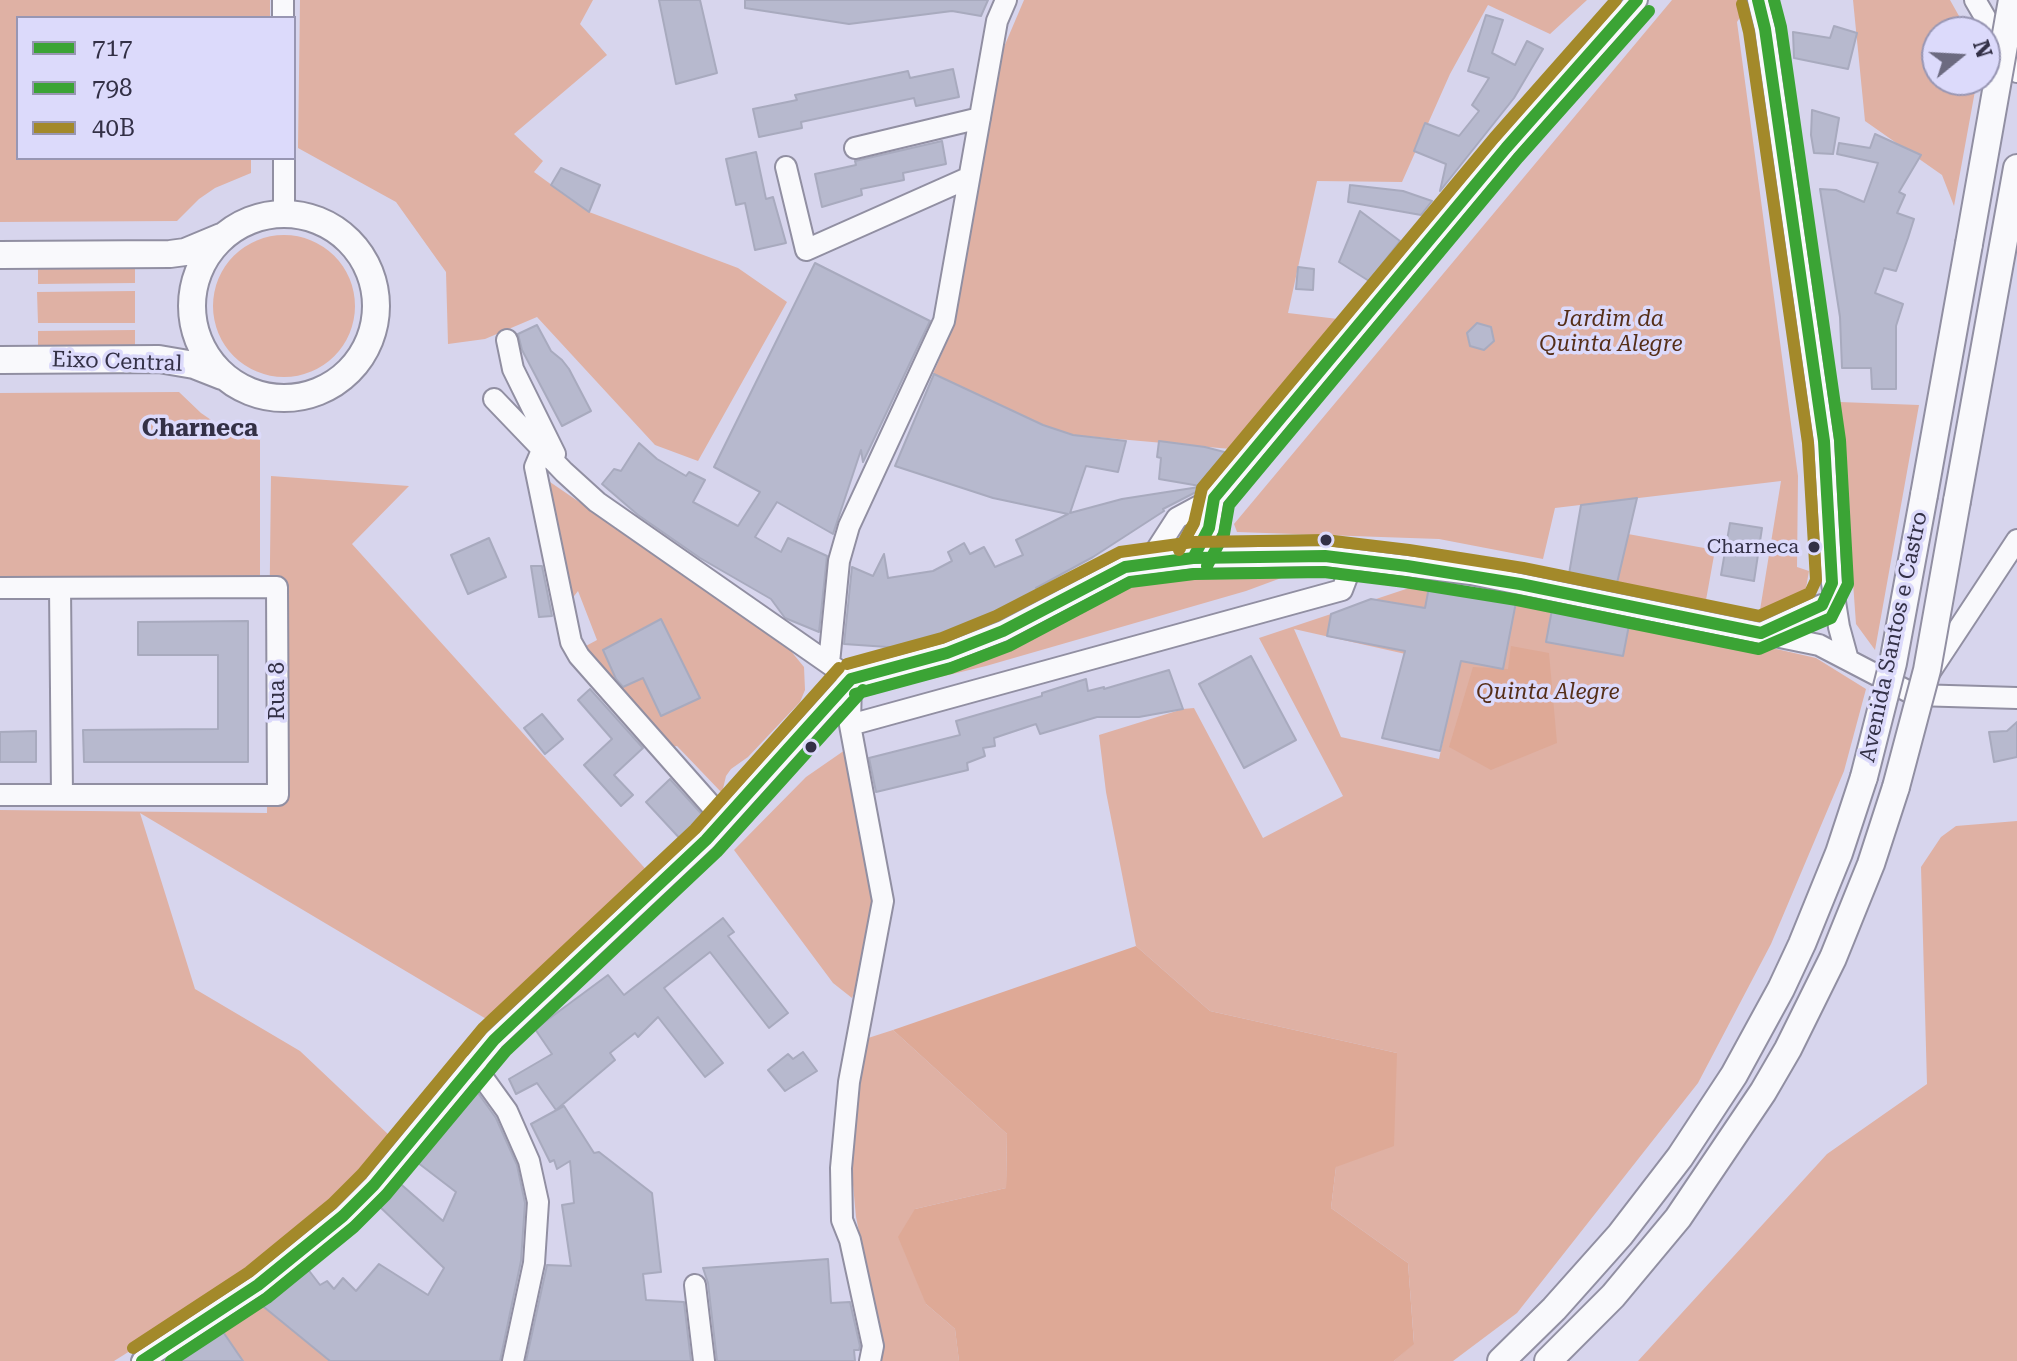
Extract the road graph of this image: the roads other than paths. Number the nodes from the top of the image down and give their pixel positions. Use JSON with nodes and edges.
{"nodes":[{"id":1,"x":1006,"y":0,"type":"edge"},
{"id":2,"x":1637,"y":0,"type":"edge"},
{"id":3,"x":1758,"y":0,"type":"edge"},
{"id":4,"x":1975,"y":0,"type":"edge"},
{"id":5,"x":2012,"y":0,"type":"edge"},
{"id":6,"x":2017,"y":72,"type":"edge"},
{"id":7,"x":980,"y":118,"type":"junction"},
{"id":8,"x":855,"y":148,"type":"dead end"},
{"id":9,"x":284,"y":160,"type":"edge"},
{"id":10,"x":786,"y":167,"type":"dead end"},
{"id":11,"x":2017,"y":168,"type":"edge"},
{"id":12,"x":968,"y":178,"type":"junction"},
{"id":13,"x":284,"y":214,"type":"junction"},
{"id":14,"x":228,"y":234,"type":"junction"},
{"id":15,"x":0,"y":255,"type":"edge"},
{"id":16,"x":507,"y":340,"type":"dead end"},
{"id":17,"x":0,"y":360,"type":"edge"},
{"id":18,"x":231,"y":381,"type":"junction"},
{"id":19,"x":494,"y":399,"type":"dead end"},
{"id":20,"x":543,"y":448,"type":"junction"},
{"id":21,"x":564,"y":472,"type":"junction"},
{"id":22,"x":1214,"y":498,"type":"junction"},
{"id":23,"x":2017,"y":540,"type":"edge"},
{"id":24,"x":1193,"y":558,"type":"junction"},
{"id":25,"x":1350,"y":559,"type":"junction"},
{"id":26,"x":1148,"y":563,"type":"junction"},
{"id":27,"x":1832,"y":583,"type":"junction"},
{"id":28,"x":0,"y":588,"type":"edge"},
{"id":29,"x":60,"y":588,"type":"junction"},
{"id":30,"x":1822,"y":605,"type":"junction"},
{"id":31,"x":1761,"y":633,"type":"junction"},
{"id":32,"x":1819,"y":645,"type":"junction"},
{"id":33,"x":1848,"y":660,"type":"junction"},
{"id":34,"x":829,"y":663,"type":"junction"},
{"id":35,"x":851,"y":679,"type":"junction"},
{"id":36,"x":1915,"y":695,"type":"junction"},
{"id":37,"x":2017,"y":698,"type":"edge"},
{"id":38,"x":850,"y":725,"type":"junction"},
{"id":39,"x":0,"y":795,"type":"edge"},
{"id":40,"x":62,"y":795,"type":"junction"},
{"id":41,"x":724,"y":820,"type":"junction"},
{"id":42,"x":473,"y":1064,"type":"junction"},
{"id":43,"x":695,"y":1285,"type":"dead end"},
{"id":44,"x":142,"y":1361,"type":"edge"},
{"id":45,"x":513,"y":1361,"type":"edge"},
{"id":46,"x":704,"y":1361,"type":"edge"},
{"id":47,"x":870,"y":1361,"type":"edge"},
{"id":48,"x":1501,"y":1361,"type":"edge"},
{"id":49,"x":1548,"y":1361,"type":"edge"}],
"edges":[{"from":1,"to":7,"type":"street"},
{"from":2,"to":22,"type":"street"},
{"from":3,"to":27,"type":"street"},
{"from":4,"to":6,"type":"street"},
{"from":5,"to":48,"type":"main road","name":"Avenida Santos e Castro","bridge":true},
{"from":7,"to":8,"type":"street"},
{"from":7,"to":12,"type":"street"},
{"from":9,"to":13,"type":"street"},
{"from":10,"to":12,"type":"street"},
{"from":11,"to":49,"type":"main road","name":"Avenida Santos e Castro","bridge":true},
{"from":12,"to":34,"type":"street"},
{"from":13,"to":14,"type":"main road"},
{"from":13,"to":18,"type":"main road"},
{"from":14,"to":15,"type":"main road"},
{"from":14,"to":18,"type":"main road"},
{"from":16,"to":21,"type":"street"},
{"from":17,"to":18,"type":"main road","name":"Eixo Central"},
{"from":19,"to":20,"type":"street"},
{"from":20,"to":21,"type":"street"},
{"from":20,"to":41,"type":"street"},
{"from":21,"to":34,"type":"street"},
{"from":22,"to":24,"type":"street"},
{"from":22,"to":26,"type":"street"},
{"from":23,"to":36,"type":"street"},
{"from":24,"to":25,"type":"street"},
{"from":24,"to":26,"type":"street"},
{"from":25,"to":31,"type":"street"},
{"from":25,"to":38,"type":"street"},
{"from":26,"to":35,"type":"street"},
{"from":27,"to":30,"type":"street"},
{"from":27,"to":33,"type":"street"},
{"from":28,"to":29,"type":"street"},
{"from":29,"to":40,"type":"street"},
{"from":29,"to":40,"type":"street","name":"Rua 8"},
{"from":30,"to":31,"type":"street"},
{"from":30,"to":32,"type":"street"},
{"from":31,"to":32,"type":"street"},
{"from":32,"to":33,"type":"street"},
{"from":33,"to":36,"type":"street"},
{"from":34,"to":35,"type":"street"},
{"from":35,"to":38,"type":"street"},
{"from":35,"to":41,"type":"street"},
{"from":36,"to":37,"type":"street"},
{"from":38,"to":47,"type":"street"},
{"from":39,"to":40,"type":"street"},
{"from":41,"to":42,"type":"street"},
{"from":42,"to":44,"type":"street"},
{"from":42,"to":45,"type":"street"},
{"from":43,"to":46,"type":"street"}]}
